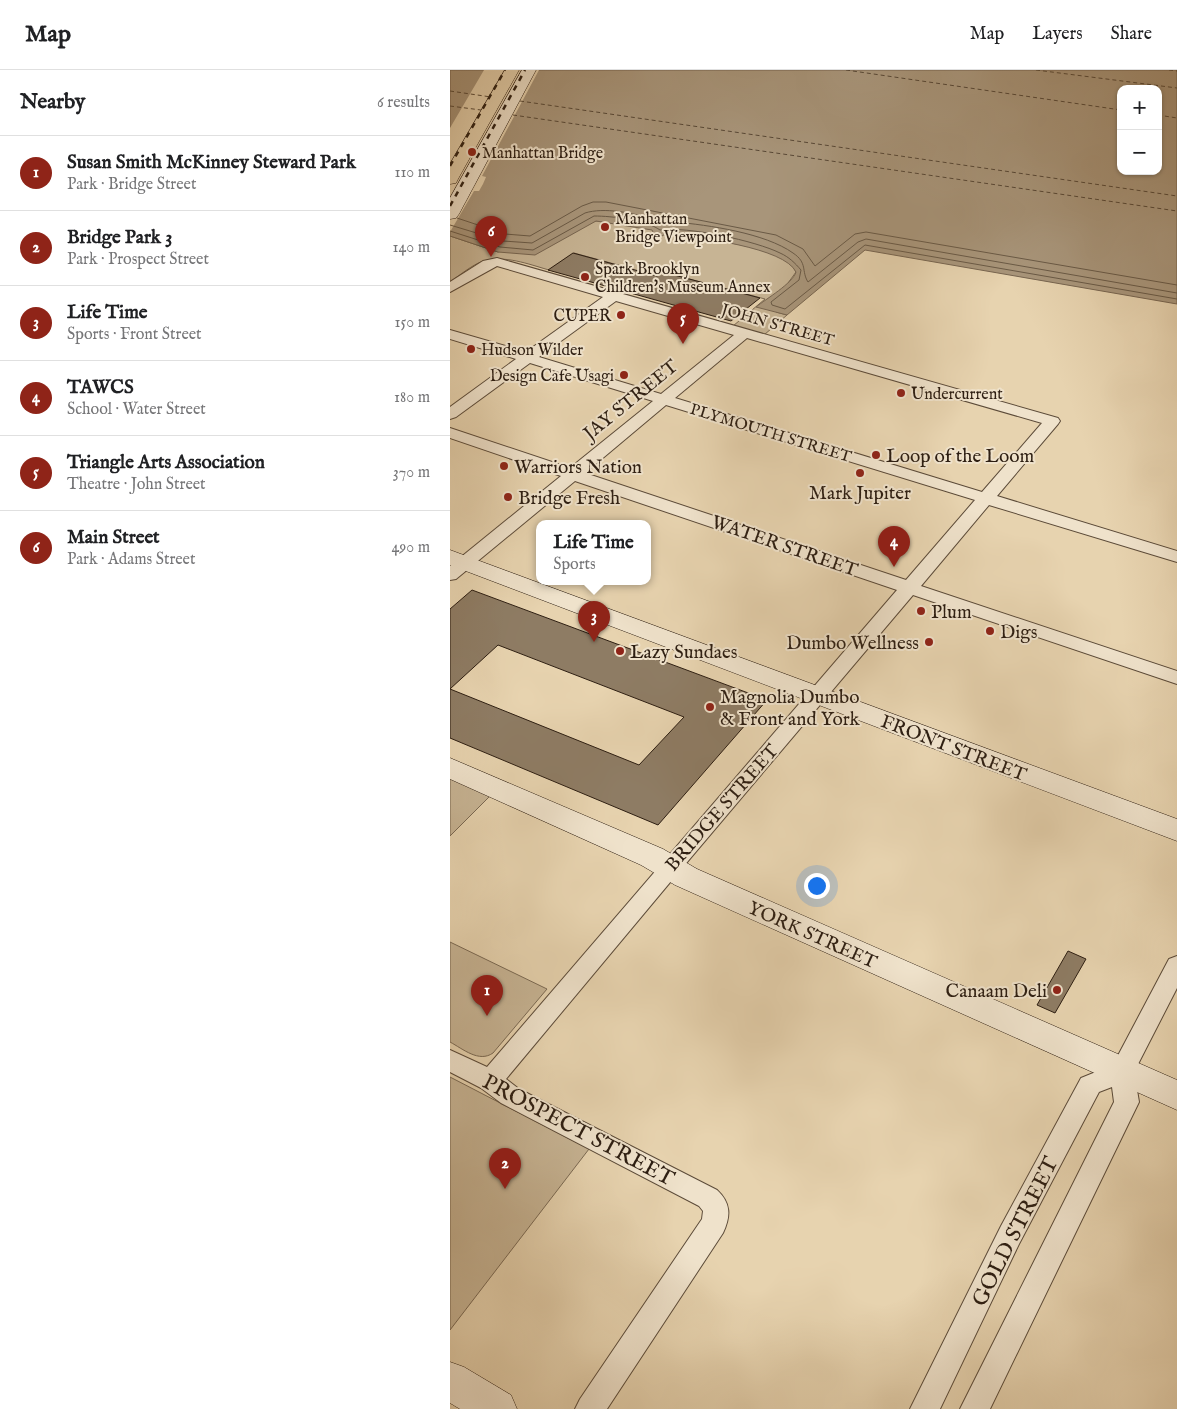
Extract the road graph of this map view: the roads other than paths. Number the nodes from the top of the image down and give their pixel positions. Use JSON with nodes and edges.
{"nodes":[{"id":1,"x":495,"y":70,"type":"edge"},
{"id":2,"x":512,"y":70,"type":"edge"},
{"id":3,"x":529,"y":70,"type":"edge"},
{"id":4,"x":475,"y":104,"type":"dead end"},
{"id":5,"x":450,"y":180,"type":"edge"},
{"id":6,"x":450,"y":214,"type":"edge"},
{"id":7,"x":450,"y":288,"type":"edge"},
{"id":8,"x":615,"y":295,"type":"junction"},
{"id":9,"x":745,"y":333,"type":"junction"},
{"id":10,"x":450,"y":334,"type":"edge"},
{"id":11,"x":528,"y":358,"type":"junction"},
{"id":12,"x":664,"y":400,"type":"junction"},
{"id":13,"x":450,"y":414,"type":"edge"},
{"id":14,"x":1052,"y":422,"type":"joint"},
{"id":15,"x":450,"y":433,"type":"edge"},
{"id":16,"x":574,"y":474,"type":"junction"},
{"id":17,"x":986,"y":498,"type":"junction"},
{"id":18,"x":1177,"y":557,"type":"edge"},
{"id":19,"x":455,"y":565,"type":"edge"},
{"id":20,"x":910,"y":587,"type":"junction"},
{"id":21,"x":1177,"y":678,"type":"edge"},
{"id":22,"x":817,"y":695,"type":"junction"},
{"id":23,"x":450,"y":768,"type":"edge"},
{"id":24,"x":1177,"y":830,"type":"edge"},
{"id":25,"x":669,"y":868,"type":"junction"},
{"id":26,"x":1177,"y":965,"type":"edge"},
{"id":27,"x":450,"y":1060,"type":"edge"},
{"id":28,"x":1122,"y":1072,"type":"junction"},
{"id":29,"x":490,"y":1080,"type":"junction"},
{"id":30,"x":1177,"y":1096,"type":"edge"},
{"id":31,"x":450,"y":1381,"type":"edge"},
{"id":32,"x":497,"y":1409,"type":"edge"},
{"id":33,"x":590,"y":1409,"type":"edge"},
{"id":34,"x":924,"y":1409,"type":"edge"},
{"id":35,"x":975,"y":1409,"type":"edge"}],
"edges":[{"from":1,"to":4,"type":"main road"},
{"from":2,"to":5,"type":"main road"},
{"from":3,"to":6,"type":"street"},
{"from":7,"to":8,"type":"street","name":"JOHN STREET"},
{"from":8,"to":9,"type":"street","name":"JOHN STREET"},
{"from":8,"to":11,"type":"street"},
{"from":9,"to":12,"type":"street","name":"JAY STREET"},
{"from":9,"to":14,"type":"street","name":"JOHN STREET"},
{"from":10,"to":11,"type":"street","name":"PLYMOUTH STREET"},
{"from":11,"to":12,"type":"street","name":"PLYMOUTH STREET"},
{"from":11,"to":13,"type":"street"},
{"from":12,"to":16,"type":"street","name":"JAY STREET"},
{"from":12,"to":17,"type":"street","name":"PLYMOUTH STREET"},
{"from":14,"to":17,"type":"street","name":"BRIDGE STREET"},
{"from":15,"to":16,"type":"street","name":"WATER STREET"},
{"from":16,"to":19,"type":"street","name":"JAY STREET"},
{"from":16,"to":20,"type":"street","name":"WATER STREET"},
{"from":17,"to":18,"type":"street","name":"PLYMOUTH STREET"},
{"from":17,"to":20,"type":"street","name":"BRIDGE STREET"},
{"from":19,"to":22,"type":"street","name":"FRONT STREET"},
{"from":20,"to":21,"type":"street","name":"WATER STREET"},
{"from":20,"to":22,"type":"street","name":"BRIDGE STREET"},
{"from":22,"to":24,"type":"street","name":"FRONT STREET"},
{"from":22,"to":25,"type":"street","name":"BRIDGE STREET"},
{"from":23,"to":25,"type":"street","name":"YORK STREET"},
{"from":25,"to":28,"type":"street","name":"YORK STREET"},
{"from":25,"to":29,"type":"street","name":"BRIDGE STREET"},
{"from":26,"to":28,"type":"street"},
{"from":27,"to":29,"type":"street","name":"PROSPECT STREET"},
{"from":28,"to":30,"type":"street","name":"YORK STREET"},
{"from":28,"to":34,"type":"street","name":"GOLD STREET"},
{"from":28,"to":35,"type":"street"},
{"from":29,"to":33,"type":"street","name":"PROSPECT STREET"},
{"from":31,"to":32,"type":"street"}]}
